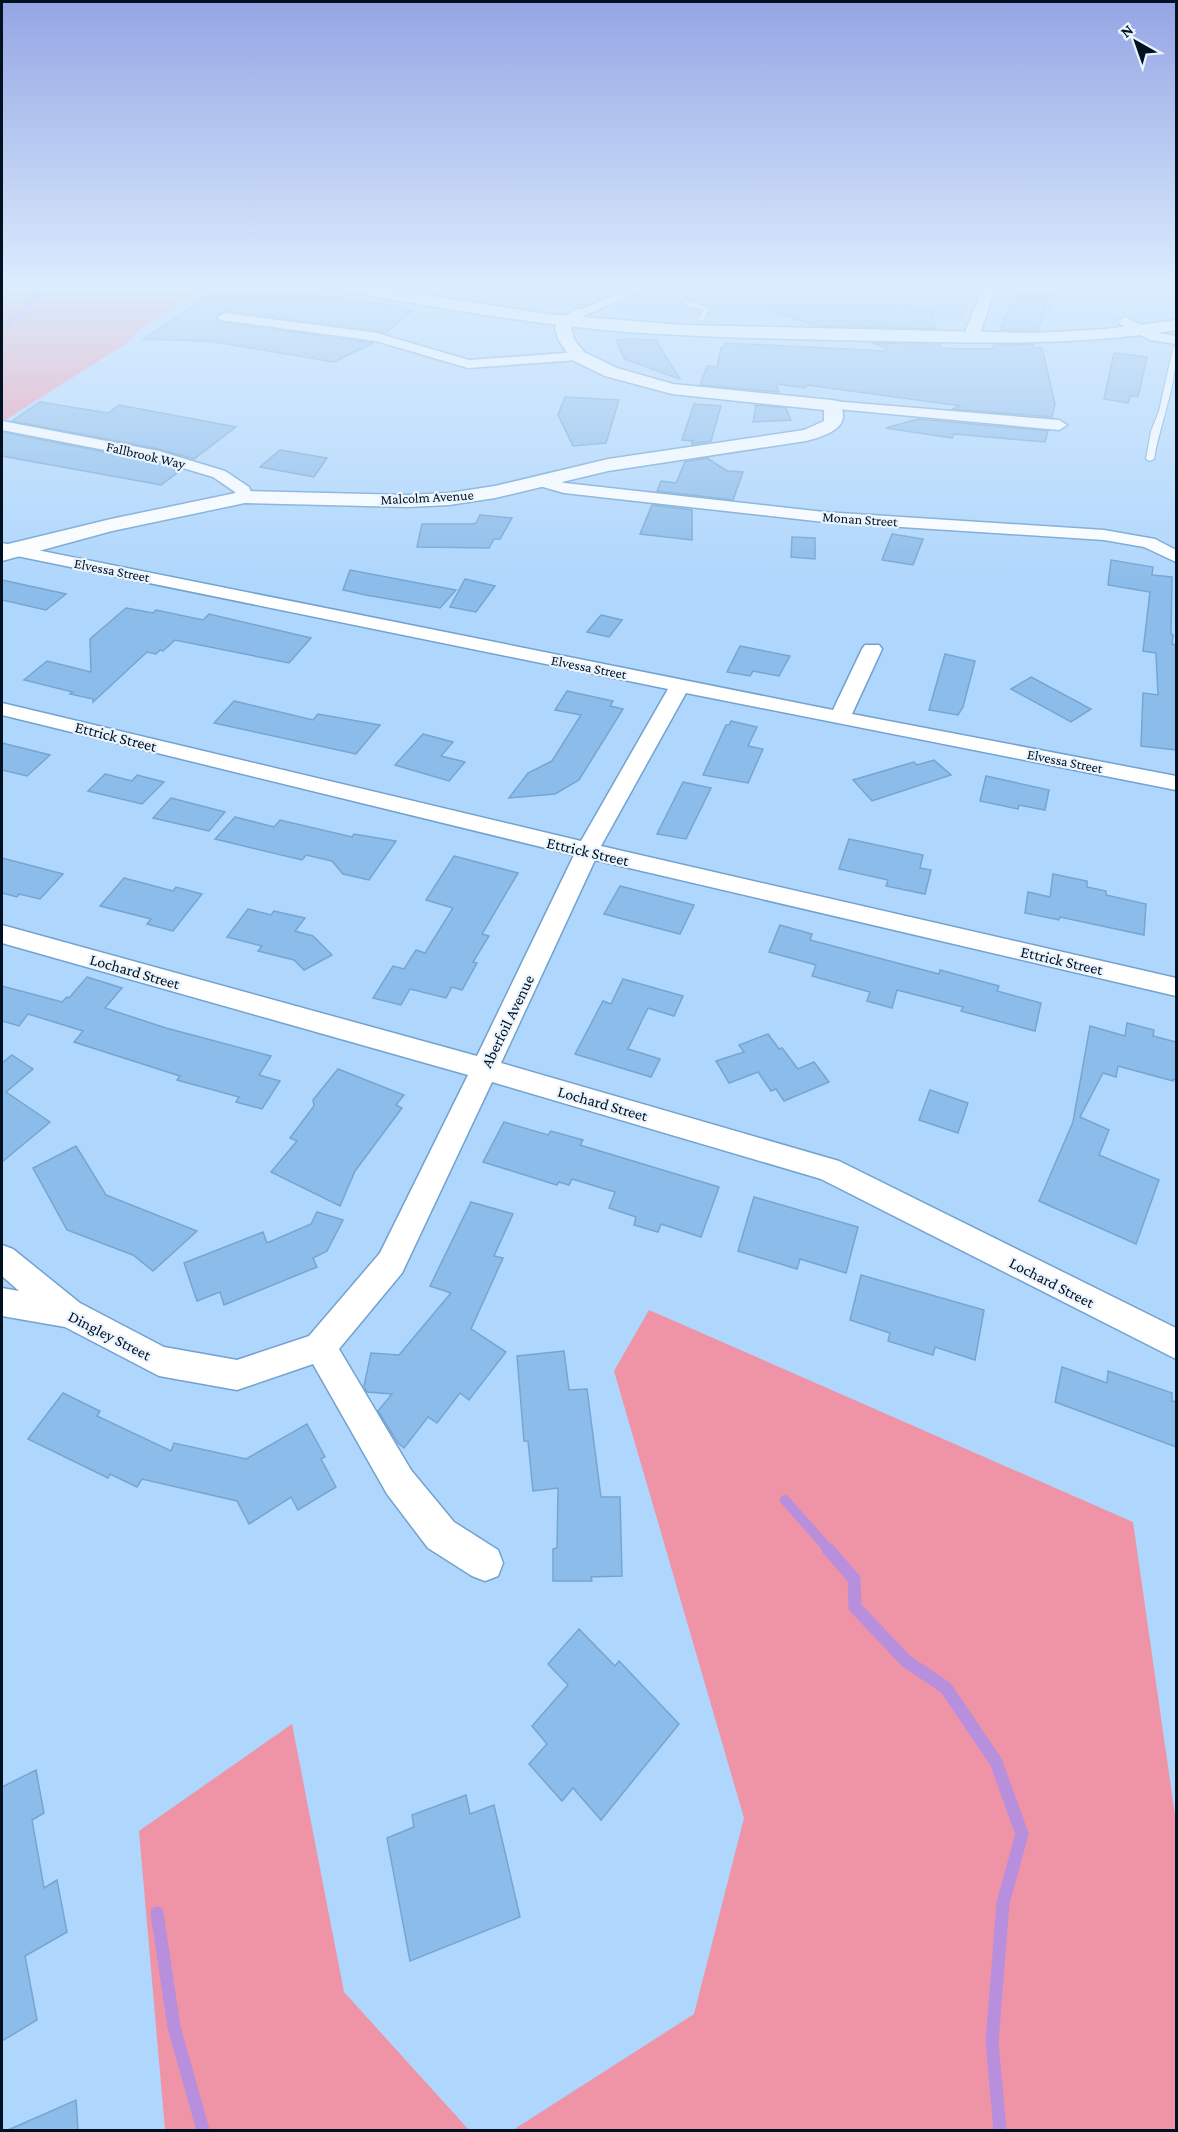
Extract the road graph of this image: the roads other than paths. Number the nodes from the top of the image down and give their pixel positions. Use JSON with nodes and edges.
{"nodes":[{"id":1,"x":659,"y":385,"type":"edge"},
{"id":2,"x":1168,"y":385,"type":"edge"},
{"id":3,"x":832,"y":405,"type":"junction"},
{"id":4,"x":1059,"y":425,"type":"dead end"},
{"id":5,"x":2,"y":426,"type":"edge"},
{"id":6,"x":1150,"y":459,"type":"dead end"},
{"id":7,"x":542,"y":482,"type":"junction"},
{"id":8,"x":245,"y":497,"type":"junction"},
{"id":9,"x":5,"y":551,"type":"edge"},
{"id":10,"x":1176,"y":557,"type":"edge"},
{"id":11,"x":872,"y":649,"type":"dead end"},
{"id":12,"x":680,"y":686,"type":"junction"},
{"id":13,"x":2,"y":709,"type":"edge"},
{"id":14,"x":840,"y":718,"type":"junction"},
{"id":15,"x":1176,"y":783,"type":"edge"},
{"id":16,"x":587,"y":850,"type":"junction"},
{"id":17,"x":2,"y":934,"type":"edge"},
{"id":18,"x":1176,"y":987,"type":"edge"},
{"id":19,"x":484,"y":1069,"type":"junction"},
{"id":20,"x":2,"y":1258,"type":"edge"},
{"id":21,"x":2,"y":1302,"type":"edge"},
{"id":22,"x":70,"y":1312,"type":"junction"},
{"id":23,"x":1176,"y":1344,"type":"edge"},
{"id":24,"x":320,"y":1347,"type":"junction"},
{"id":25,"x":485,"y":1563,"type":"dead end"}],
"edges":[{"from":1,"to":3,"type":"main road"},
{"from":2,"to":6,"type":"lane"},
{"from":3,"to":4,"type":"street"},
{"from":3,"to":7,"type":"main road","name":"Malcolm Avenue"},
{"from":5,"to":8,"type":"street","name":"Fallbrook Way"},
{"from":7,"to":8,"type":"main road","name":"Malcolm Avenue"},
{"from":7,"to":10,"type":"street","name":"Monan Street"},
{"from":8,"to":9,"type":"main road","name":"Malcolm Avenue"},
{"from":9,"to":12,"type":"street","name":"Elvessa Street"},
{"from":11,"to":14,"type":"street"},
{"from":12,"to":14,"type":"street","name":"Elvessa Street"},
{"from":12,"to":16,"type":"street","name":"Aberfoil Avenue"},
{"from":13,"to":16,"type":"street","name":"Ettrick Street"},
{"from":14,"to":15,"type":"street","name":"Elvessa Street"},
{"from":16,"to":18,"type":"street","name":"Ettrick Street"},
{"from":16,"to":19,"type":"street","name":"Aberfoil Avenue"},
{"from":17,"to":19,"type":"street","name":"Lochard Street"},
{"from":19,"to":23,"type":"street","name":"Lochard Street"},
{"from":19,"to":24,"type":"street","name":"Aberfoil Avenue"},
{"from":20,"to":22,"type":"street"},
{"from":21,"to":22,"type":"street","name":"Dingley Street"},
{"from":22,"to":24,"type":"street","name":"Dingley Street"},
{"from":24,"to":25,"type":"street"}]}
